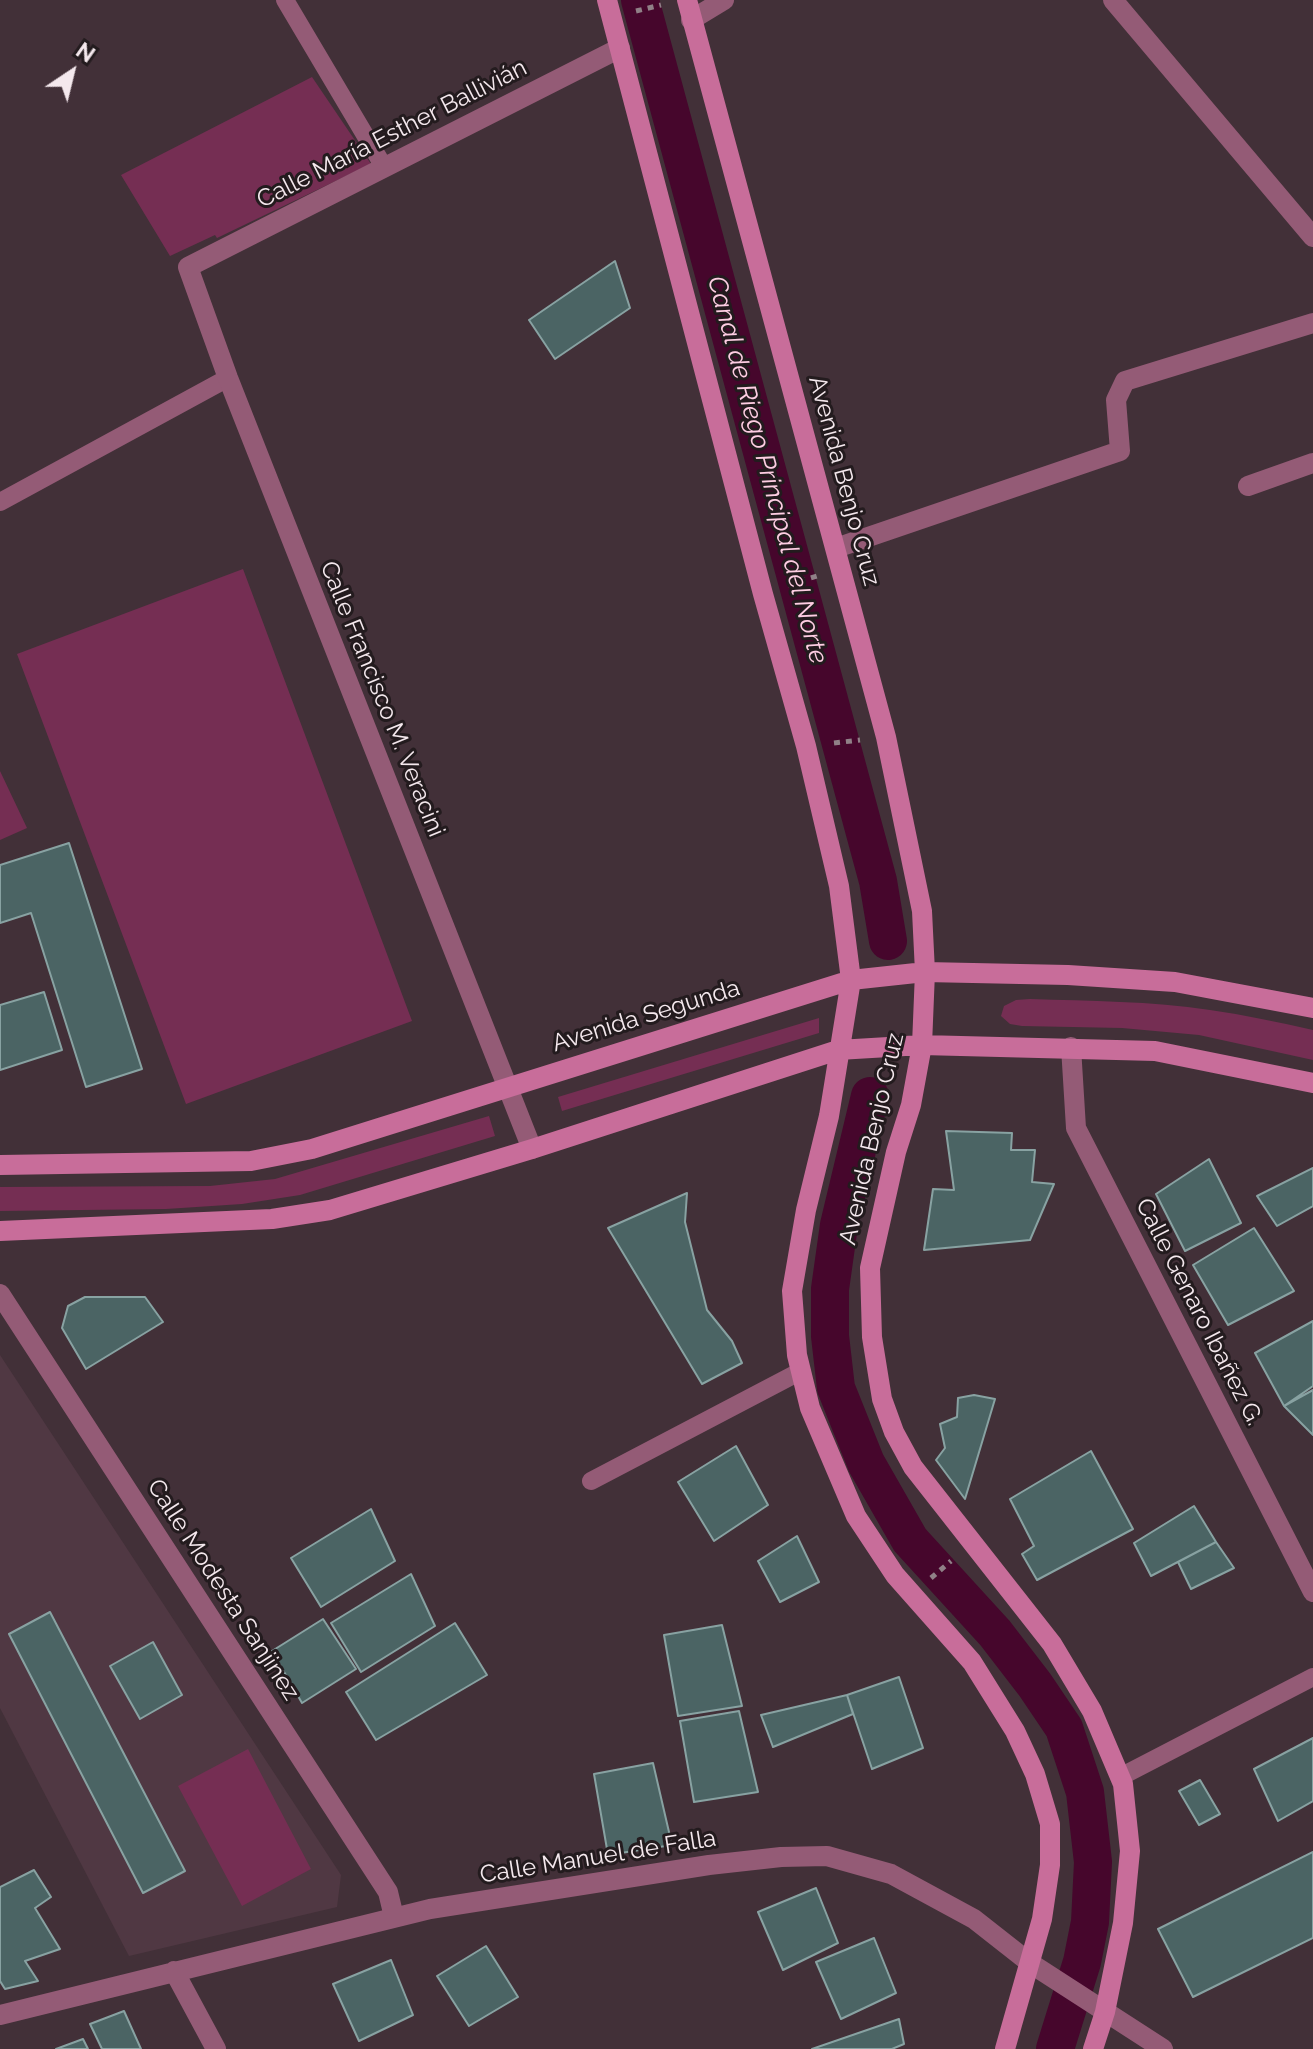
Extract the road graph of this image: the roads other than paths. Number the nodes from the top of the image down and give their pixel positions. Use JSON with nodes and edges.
{"nodes":[{"id":1,"x":285,"y":0,"type":"edge"},
{"id":2,"x":607,"y":0,"type":"edge"},
{"id":3,"x":724,"y":0,"type":"edge"},
{"id":4,"x":1113,"y":0,"type":"edge"},
{"id":5,"x":683,"y":7,"type":"edge"},
{"id":6,"x":620,"y":48,"type":"junction"},
{"id":7,"x":384,"y":167,"type":"junction"},
{"id":8,"x":1313,"y":237,"type":"edge"},
{"id":9,"x":188,"y":267,"type":"joint"},
{"id":10,"x":1313,"y":323,"type":"edge"},
{"id":11,"x":228,"y":378,"type":"junction"},
{"id":12,"x":1313,"y":463,"type":"edge"},
{"id":13,"x":1248,"y":486,"type":"dead end"},
{"id":14,"x":0,"y":502,"type":"edge"},
{"id":15,"x":836,"y":548,"type":"junction"},
{"id":16,"x":925,"y":972,"type":"junction"},
{"id":17,"x":851,"y":980,"type":"junction"},
{"id":18,"x":1313,"y":1008,"type":"edge"},
{"id":19,"x":922,"y":1045,"type":"junction"},
{"id":20,"x":1071,"y":1047,"type":"junction"},
{"id":21,"x":838,"y":1050,"type":"junction"},
{"id":22,"x":1313,"y":1083,"type":"edge"},
{"id":23,"x":507,"y":1087,"type":"junction"},
{"id":24,"x":532,"y":1149,"type":"junction"},
{"id":25,"x":0,"y":1165,"type":"edge"},
{"id":26,"x":0,"y":1231,"type":"edge"},
{"id":27,"x":0,"y":1294,"type":"edge"},
{"id":28,"x":801,"y":1371,"type":"junction"},
{"id":29,"x":591,"y":1481,"type":"dead end"},
{"id":30,"x":1313,"y":1592,"type":"edge"},
{"id":31,"x":1313,"y":1677,"type":"edge"},
{"id":32,"x":1120,"y":1777,"type":"junction"},
{"id":33,"x":394,"y":1917,"type":"junction"},
{"id":34,"x":1030,"y":1963,"type":"junction"},
{"id":35,"x":174,"y":1971,"type":"junction"},
{"id":36,"x":1105,"y":2012,"type":"junction"},
{"id":37,"x":0,"y":2015,"type":"edge"},
{"id":38,"x":216,"y":2049,"type":"edge"},
{"id":39,"x":1005,"y":2049,"type":"edge"},
{"id":40,"x":1093,"y":2049,"type":"edge"},
{"id":41,"x":1163,"y":2049,"type":"edge"}],
"edges":[{"from":1,"to":7,"type":"lane"},
{"from":2,"to":6,"type":"main road","name":"Avenida Benjo Cruz"},
{"from":3,"to":5,"type":"street"},
{"from":4,"to":8,"type":"street"},
{"from":5,"to":15,"type":"main road","name":"Avenida Benjo Cruz"},
{"from":6,"to":7,"type":"street","name":"Calle María Esther Ballivián"},
{"from":6,"to":17,"type":"main road","name":"Avenida Benjo Cruz"},
{"from":7,"to":9,"type":"street","name":"Calle María Esther Ballivián"},
{"from":9,"to":11,"type":"street","name":"Calle Francisco M. Veracini"},
{"from":10,"to":15,"type":"street"},
{"from":11,"to":14,"type":"lane"},
{"from":11,"to":23,"type":"street","name":"Calle Francisco M. Veracini"},
{"from":12,"to":13,"type":"street"},
{"from":15,"to":16,"type":"main road","name":"Avenida Benjo Cruz"},
{"from":16,"to":17,"type":"main road","name":"Avenida Segunda"},
{"from":16,"to":18,"type":"main road","name":"Avenida Segunda"},
{"from":16,"to":19,"type":"main road","name":"Avenida Benjo Cruz"},
{"from":17,"to":21,"type":"main road","name":"Avenida Benjo Cruz"},
{"from":17,"to":23,"type":"main road","name":"Avenida Segunda"},
{"from":19,"to":20,"type":"main road"},
{"from":19,"to":21,"type":"main road"},
{"from":19,"to":32,"type":"main road","name":"Avenida Benjo Cruz"},
{"from":20,"to":22,"type":"main road"},
{"from":20,"to":30,"type":"street","name":"Calle Genaro Ibañez G."},
{"from":21,"to":24,"type":"main road"},
{"from":21,"to":28,"type":"main road","name":"Avenida Benjo Cruz"},
{"from":23,"to":24,"type":"street","name":"Calle Francisco M. Veracini"},
{"from":23,"to":25,"type":"main road","name":"Avenida Segunda"},
{"from":24,"to":26,"type":"main road"},
{"from":27,"to":33,"type":"street","name":"Calle Modesta Sanjinez"},
{"from":28,"to":29,"type":"lane"},
{"from":28,"to":34,"type":"main road","name":"Avenida Benjo Cruz"},
{"from":31,"to":32,"type":"lane"},
{"from":32,"to":36,"type":"main road","name":"Avenida Benjo Cruz"},
{"from":33,"to":34,"type":"street","name":"Calle Manuel de Falla"},
{"from":33,"to":35,"type":"street","name":"Calle Manuel de Falla"},
{"from":34,"to":36,"type":"street","name":"Calle Manuel de Falla"},
{"from":34,"to":39,"type":"main road","name":"Avenida Benjo Cruz"},
{"from":35,"to":37,"type":"street","name":"Calle Manuel de Falla"},
{"from":35,"to":38,"type":"street"},
{"from":36,"to":40,"type":"main road","name":"Avenida Benjo Cruz"},
{"from":36,"to":41,"type":"street","name":"Calle Manuel de Falla"}]}
